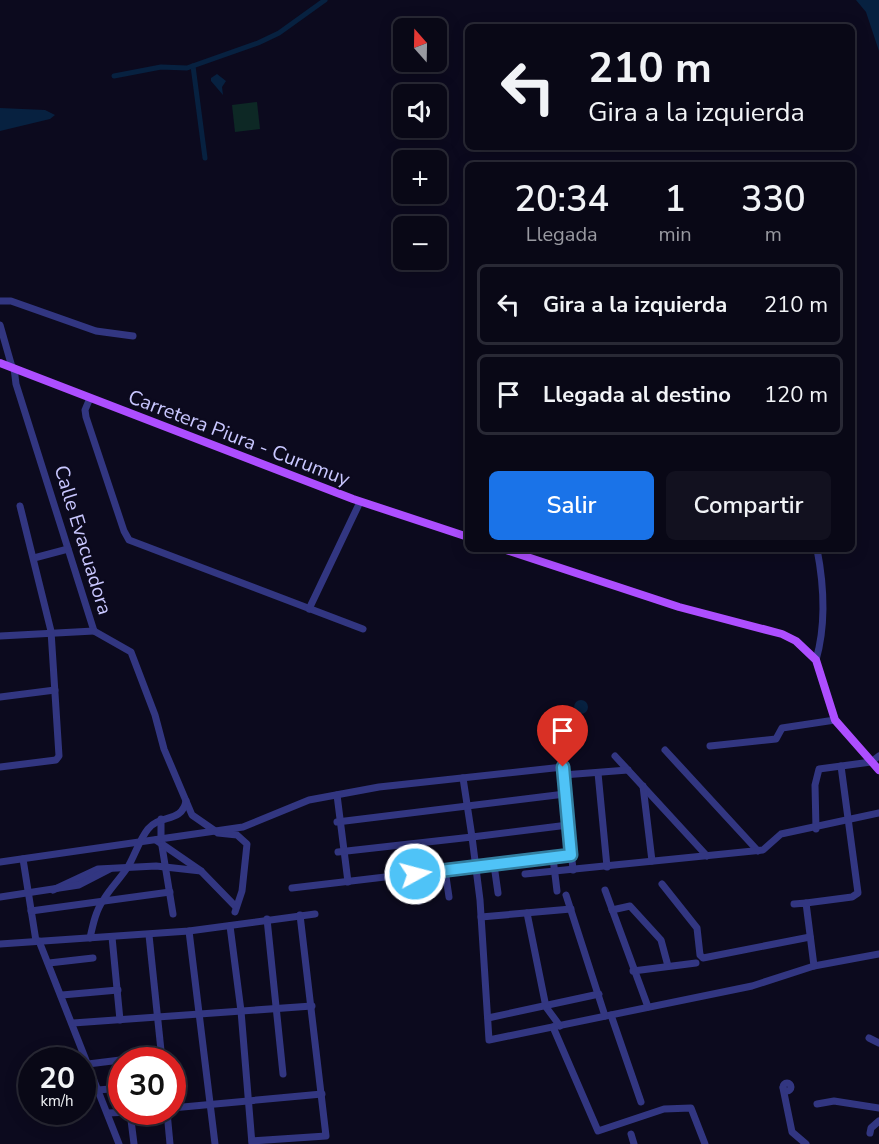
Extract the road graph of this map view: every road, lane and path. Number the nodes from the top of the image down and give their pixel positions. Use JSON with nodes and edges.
{"nodes":[{"id":1,"x":0,"y":301,"type":"edge"},
{"id":2,"x":0,"y":325,"type":"edge"},
{"id":3,"x":133,"y":336,"type":"dead end"},
{"id":4,"x":0,"y":363,"type":"edge"},
{"id":5,"x":13,"y":368,"type":"junction"},
{"id":6,"x":90,"y":398,"type":"junction"},
{"id":7,"x":360,"y":502,"type":"junction"},
{"id":8,"x":20,"y":506,"type":"dead end"},
{"id":9,"x":465,"y":536,"type":"edge"},
{"id":10,"x":68,"y":549,"type":"junction"},
{"id":11,"x":512,"y":552,"type":"edge"},
{"id":12,"x":817,"y":552,"type":"edge"},
{"id":13,"x":34,"y":558,"type":"junction"},
{"id":14,"x":309,"y":609,"type":"junction"},
{"id":15,"x":363,"y":629,"type":"dead end"},
{"id":16,"x":51,"y":631,"type":"junction"},
{"id":17,"x":94,"y":631,"type":"junction"},
{"id":18,"x":0,"y":636,"type":"edge"},
{"id":19,"x":816,"y":660,"type":"junction"},
{"id":20,"x":55,"y":690,"type":"junction"},
{"id":21,"x":0,"y":697,"type":"edge"},
{"id":22,"x":835,"y":720,"type":"junction"},
{"id":23,"x":710,"y":746,"type":"dead end"},
{"id":24,"x":666,"y":750,"type":"dead end"},
{"id":25,"x":615,"y":756,"type":"dead end"},
{"id":26,"x":879,"y":756,"type":"edge"},
{"id":27,"x":871,"y":762,"type":"junction"},
{"id":28,"x":841,"y":766,"type":"junction"},
{"id":29,"x":0,"y":767,"type":"edge"},
{"id":30,"x":628,"y":770,"type":"junction"},
{"id":31,"x":879,"y":770,"type":"edge"},
{"id":32,"x":598,"y":773,"type":"junction"},
{"id":33,"x":563,"y":775,"type":"junction"},
{"id":34,"x":463,"y":778,"type":"junction"},
{"id":35,"x":643,"y":786,"type":"junction"},
{"id":36,"x":565,"y":794,"type":"junction"},
{"id":37,"x":337,"y":795,"type":"junction"},
{"id":38,"x":186,"y":801,"type":"junction"},
{"id":39,"x":467,"y":806,"type":"junction"},
{"id":40,"x":879,"y":813,"type":"edge"},
{"id":41,"x":161,"y":819,"type":"junction"},
{"id":42,"x":339,"y":821,"type":"junction"},
{"id":43,"x":847,"y":821,"type":"junction"},
{"id":44,"x":568,"y":825,"type":"junction"},
{"id":45,"x":816,"y":829,"type":"junction"},
{"id":46,"x":213,"y":830,"type":"junction"},
{"id":47,"x":472,"y":837,"type":"junction"},
{"id":48,"x":160,"y":841,"type":"junction"},
{"id":49,"x":141,"y":842,"type":"junction"},
{"id":50,"x":341,"y":851,"type":"junction"},
{"id":51,"x":758,"y":851,"type":"junction"},
{"id":52,"x":571,"y":855,"type":"junction"},
{"id":53,"x":707,"y":856,"type":"junction"},
{"id":54,"x":553,"y":858,"type":"junction"},
{"id":55,"x":23,"y":859,"type":"junction"},
{"id":56,"x":2,"y":860,"type":"edge"},
{"id":57,"x":524,"y":861,"type":"junction"},
{"id":58,"x":652,"y":861,"type":"junction"},
{"id":59,"x":494,"y":865,"type":"junction"},
{"id":60,"x":128,"y":867,"type":"junction"},
{"id":61,"x":166,"y":867,"type":"junction"},
{"id":62,"x":476,"y":867,"type":"junction"},
{"id":63,"x":607,"y":867,"type":"junction"},
{"id":64,"x":445,"y":870,"type":"junction"},
{"id":65,"x":573,"y":870,"type":"junction"},
{"id":66,"x":201,"y":871,"type":"junction"},
{"id":67,"x":555,"y":871,"type":"junction"},
{"id":68,"x":415,"y":874,"type":"junction"},
{"id":69,"x":348,"y":882,"type":"junction"},
{"id":70,"x":662,"y":884,"type":"dead end"},
{"id":71,"x":292,"y":888,"type":"dead end"},
{"id":72,"x":605,"y":890,"type":"dead end"},
{"id":73,"x":557,"y":891,"type":"dead end"},
{"id":74,"x":170,"y":892,"type":"junction"},
{"id":75,"x":28,"y":893,"type":"junction"},
{"id":76,"x":498,"y":893,"type":"dead end"},
{"id":77,"x":566,"y":895,"type":"dead end"},
{"id":78,"x":0,"y":897,"type":"edge"},
{"id":79,"x":449,"y":897,"type":"dead end"},
{"id":80,"x":419,"y":901,"type":"dead end"},
{"id":81,"x":102,"y":902,"type":"junction"},
{"id":82,"x":806,"y":903,"type":"junction"},
{"id":83,"x":794,"y":904,"type":"dead end"},
{"id":84,"x":571,"y":909,"type":"junction"},
{"id":85,"x":612,"y":910,"type":"junction"},
{"id":86,"x":31,"y":911,"type":"junction"},
{"id":87,"x":527,"y":913,"type":"junction"},
{"id":88,"x":173,"y":914,"type":"dead end"},
{"id":89,"x":315,"y":914,"type":"dead end"},
{"id":90,"x":300,"y":915,"type":"junction"},
{"id":91,"x":481,"y":917,"type":"junction"},
{"id":92,"x":267,"y":919,"type":"junction"},
{"id":93,"x":230,"y":926,"type":"junction"},
{"id":94,"x":189,"y":931,"type":"junction"},
{"id":95,"x":148,"y":935,"type":"junction"},
{"id":96,"x":112,"y":937,"type":"junction"},
{"id":97,"x":810,"y":937,"type":"junction"},
{"id":98,"x":90,"y":938,"type":"junction"},
{"id":99,"x":38,"y":941,"type":"junction"},
{"id":100,"x":0,"y":944,"type":"edge"},
{"id":101,"x":879,"y":954,"type":"edge"},
{"id":102,"x":93,"y":958,"type":"dead end"},
{"id":103,"x":49,"y":963,"type":"junction"},
{"id":104,"x":696,"y":963,"type":"dead end"},
{"id":105,"x":668,"y":966,"type":"junction"},
{"id":106,"x":814,"y":966,"type":"junction"},
{"id":107,"x":633,"y":971,"type":"junction"},
{"id":108,"x":118,"y":990,"type":"junction"},
{"id":109,"x":599,"y":994,"type":"junction"},
{"id":110,"x":62,"y":995,"type":"junction"},
{"id":111,"x":312,"y":1006,"type":"junction"},
{"id":112,"x":546,"y":1007,"type":"junction"},
{"id":113,"x":648,"y":1007,"type":"junction"},
{"id":114,"x":275,"y":1009,"type":"junction"},
{"id":115,"x":241,"y":1011,"type":"junction"},
{"id":116,"x":198,"y":1014,"type":"junction"},
{"id":117,"x":608,"y":1015,"type":"junction"},
{"id":118,"x":157,"y":1018,"type":"junction"},
{"id":119,"x":488,"y":1018,"type":"junction"},
{"id":120,"x":120,"y":1020,"type":"junction"},
{"id":121,"x":73,"y":1023,"type":"junction"},
{"id":122,"x":556,"y":1026,"type":"junction"},
{"id":123,"x":869,"y":1038,"type":"dead end"},
{"id":124,"x":879,"y":1043,"type":"edge"},
{"id":125,"x":82,"y":1047,"type":"edge"},
{"id":126,"x":161,"y":1047,"type":"edge"},
{"id":127,"x":283,"y":1074,"type":"dead end"},
{"id":128,"x":96,"y":1085,"type":"edge"},
{"id":129,"x":108,"y":1089,"type":"edge"},
{"id":130,"x":98,"y":1090,"type":"junction"},
{"id":131,"x":786,"y":1090,"type":"dead end"},
{"id":132,"x":322,"y":1094,"type":"junction"},
{"id":133,"x":249,"y":1101,"type":"junction"},
{"id":134,"x":641,"y":1102,"type":"dead end"},
{"id":135,"x":210,"y":1104,"type":"junction"},
{"id":136,"x":818,"y":1104,"type":"dead end"},
{"id":137,"x":186,"y":1107,"type":"edge"},
{"id":138,"x":879,"y":1108,"type":"edge"},
{"id":139,"x":108,"y":1113,"type":"edge"},
{"id":140,"x":879,"y":1121,"type":"edge"},
{"id":141,"x":112,"y":1125,"type":"edge"},
{"id":142,"x":132,"y":1125,"type":"edge"},
{"id":143,"x":168,"y":1125,"type":"edge"},
{"id":144,"x":870,"y":1133,"type":"dead end"},
{"id":145,"x":632,"y":1134,"type":"dead end"},
{"id":146,"x":252,"y":1143,"type":"edge"},
{"id":147,"x":119,"y":1144,"type":"edge"},
{"id":148,"x":134,"y":1144,"type":"edge"},
{"id":149,"x":170,"y":1144,"type":"edge"},
{"id":150,"x":215,"y":1144,"type":"edge"},
{"id":151,"x":634,"y":1144,"type":"edge"},
{"id":152,"x":705,"y":1144,"type":"edge"},
{"id":153,"x":806,"y":1144,"type":"edge"}],
"edges":[{"from":1,"to":3,"type":"street"},
{"from":2,"to":5,"type":"street","name":"Calle Evacuadora"},
{"from":4,"to":5,"type":"main road","name":"Carretera Piura - Curumuy"},
{"from":5,"to":6,"type":"main road","name":"Carretera Piura - Curumuy"},
{"from":5,"to":10,"type":"street","name":"Calle Evacuadora"},
{"from":6,"to":7,"type":"main road","name":"Carretera Piura - Curumuy"},
{"from":6,"to":14,"type":"street"},
{"from":7,"to":9,"type":"main road","name":"Carretera Piura - Curumuy"},
{"from":7,"to":14,"type":"street"},
{"from":8,"to":13,"type":"street"},
{"from":10,"to":13,"type":"street"},
{"from":10,"to":17,"type":"street","name":"Calle Evacuadora"},
{"from":11,"to":19,"type":"main road"},
{"from":12,"to":19,"type":"street"},
{"from":13,"to":16,"type":"street"},
{"from":14,"to":15,"type":"street"},
{"from":16,"to":17,"type":"street"},
{"from":16,"to":18,"type":"street"},
{"from":16,"to":20,"type":"street"},
{"from":17,"to":38,"type":"street","name":"Calle Evacuadora"},
{"from":19,"to":22,"type":"main road"},
{"from":20,"to":21,"type":"street"},
{"from":20,"to":29,"type":"street"},
{"from":22,"to":23,"type":"street"},
{"from":22,"to":27,"type":"main road"},
{"from":24,"to":51,"type":"street"},
{"from":25,"to":30,"type":"street"},
{"from":26,"to":27,"type":"street"},
{"from":27,"to":28,"type":"street"},
{"from":27,"to":31,"type":"main road"},
{"from":28,"to":43,"type":"street"},
{"from":28,"to":45,"type":"street"},
{"from":30,"to":32,"type":"street"},
{"from":30,"to":35,"type":"street"},
{"from":32,"to":33,"type":"street"},
{"from":32,"to":63,"type":"street"},
{"from":33,"to":34,"type":"street"},
{"from":33,"to":36,"type":"street"},
{"from":34,"to":37,"type":"street"},
{"from":34,"to":39,"type":"street"},
{"from":35,"to":53,"type":"street"},
{"from":35,"to":58,"type":"street"},
{"from":36,"to":39,"type":"street"},
{"from":36,"to":44,"type":"street"},
{"from":37,"to":42,"type":"street"},
{"from":37,"to":46,"type":"street"},
{"from":38,"to":41,"type":"street"},
{"from":38,"to":46,"type":"street","name":"Calle Evacuadora"},
{"from":39,"to":42,"type":"street"},
{"from":39,"to":47,"type":"street"},
{"from":40,"to":43,"type":"street"},
{"from":41,"to":48,"type":"street"},
{"from":41,"to":49,"type":"street"},
{"from":42,"to":50,"type":"street"},
{"from":43,"to":45,"type":"street"},
{"from":43,"to":82,"type":"street"},
{"from":44,"to":47,"type":"street"},
{"from":44,"to":52,"type":"street"},
{"from":45,"to":51,"type":"street"},
{"from":46,"to":48,"type":"street"},
{"from":46,"to":66,"type":"street"},
{"from":47,"to":50,"type":"street"},
{"from":47,"to":62,"type":"street"},
{"from":48,"to":49,"type":"street"},
{"from":48,"to":61,"type":"street"},
{"from":48,"to":66,"type":"street"},
{"from":49,"to":55,"type":"street"},
{"from":49,"to":60,"type":"street"},
{"from":50,"to":69,"type":"street"},
{"from":51,"to":53,"type":"street"},
{"from":52,"to":54,"type":"street"},
{"from":52,"to":65,"type":"street"},
{"from":53,"to":58,"type":"street"},
{"from":54,"to":57,"type":"street"},
{"from":54,"to":67,"type":"street"},
{"from":55,"to":56,"type":"street"},
{"from":55,"to":75,"type":"street"},
{"from":57,"to":59,"type":"street"},
{"from":57,"to":67,"type":"street"},
{"from":58,"to":63,"type":"street"},
{"from":59,"to":62,"type":"street"},
{"from":59,"to":76,"type":"street"},
{"from":60,"to":61,"type":"street"},
{"from":60,"to":75,"type":"street"},
{"from":60,"to":81,"type":"street"},
{"from":61,"to":66,"type":"street"},
{"from":61,"to":74,"type":"street"},
{"from":62,"to":64,"type":"street"},
{"from":62,"to":91,"type":"street"},
{"from":63,"to":65,"type":"street"},
{"from":64,"to":68,"type":"street"},
{"from":64,"to":79,"type":"street"},
{"from":65,"to":67,"type":"street"},
{"from":67,"to":73,"type":"street"},
{"from":68,"to":69,"type":"street"},
{"from":68,"to":80,"type":"street"},
{"from":69,"to":71,"type":"street"},
{"from":70,"to":97,"type":"street"},
{"from":72,"to":85,"type":"street"},
{"from":74,"to":81,"type":"street"},
{"from":74,"to":88,"type":"street"},
{"from":75,"to":78,"type":"street"},
{"from":75,"to":86,"type":"street"},
{"from":77,"to":84,"type":"street"},
{"from":81,"to":86,"type":"street"},
{"from":81,"to":98,"type":"street"},
{"from":82,"to":83,"type":"street"},
{"from":82,"to":97,"type":"street"},
{"from":84,"to":87,"type":"street"},
{"from":84,"to":109,"type":"street"},
{"from":85,"to":105,"type":"street"},
{"from":85,"to":107,"type":"street"},
{"from":86,"to":99,"type":"street"},
{"from":87,"to":91,"type":"street"},
{"from":87,"to":112,"type":"street"},
{"from":89,"to":90,"type":"street"},
{"from":90,"to":92,"type":"street"},
{"from":90,"to":111,"type":"street"},
{"from":91,"to":119,"type":"street"},
{"from":92,"to":93,"type":"street"},
{"from":92,"to":114,"type":"street"},
{"from":93,"to":94,"type":"street"},
{"from":93,"to":115,"type":"street"},
{"from":94,"to":95,"type":"street"},
{"from":94,"to":116,"type":"street"},
{"from":95,"to":96,"type":"street"},
{"from":95,"to":118,"type":"street"},
{"from":96,"to":98,"type":"street"},
{"from":96,"to":108,"type":"street"},
{"from":97,"to":106,"type":"street"},
{"from":98,"to":99,"type":"street"},
{"from":99,"to":100,"type":"street"},
{"from":99,"to":103,"type":"street"},
{"from":101,"to":106,"type":"street"},
{"from":102,"to":103,"type":"street"},
{"from":103,"to":110,"type":"street"},
{"from":104,"to":105,"type":"street"},
{"from":105,"to":107,"type":"street"},
{"from":106,"to":113,"type":"street"},
{"from":107,"to":113,"type":"street"},
{"from":108,"to":110,"type":"street"},
{"from":108,"to":120,"type":"street"},
{"from":109,"to":112,"type":"street"},
{"from":109,"to":117,"type":"street"},
{"from":110,"to":121,"type":"street"},
{"from":111,"to":114,"type":"street"},
{"from":111,"to":132,"type":"street"},
{"from":112,"to":119,"type":"street"},
{"from":112,"to":122,"type":"street"},
{"from":113,"to":117,"type":"street"},
{"from":114,"to":115,"type":"street"},
{"from":114,"to":127,"type":"street"},
{"from":115,"to":116,"type":"street"},
{"from":115,"to":133,"type":"street"},
{"from":116,"to":118,"type":"street"},
{"from":116,"to":135,"type":"street"},
{"from":117,"to":122,"type":"street"},
{"from":117,"to":134,"type":"street"},
{"from":118,"to":120,"type":"street"},
{"from":118,"to":126,"type":"street"},
{"from":119,"to":122,"type":"street"},
{"from":120,"to":121,"type":"street"},
{"from":121,"to":125,"type":"street"},
{"from":122,"to":152,"type":"street"},
{"from":123,"to":124,"type":"street"},
{"from":128,"to":130,"type":"street"},
{"from":129,"to":130,"type":"street"},
{"from":130,"to":139,"type":"street"},
{"from":131,"to":153,"type":"street"},
{"from":132,"to":133,"type":"street"},
{"from":132,"to":146,"type":"street"},
{"from":133,"to":135,"type":"street"},
{"from":133,"to":146,"type":"street"},
{"from":135,"to":137,"type":"street"},
{"from":135,"to":150,"type":"street"},
{"from":136,"to":138,"type":"street"},
{"from":140,"to":144,"type":"street"},
{"from":141,"to":147,"type":"street"},
{"from":142,"to":148,"type":"street"},
{"from":143,"to":149,"type":"street"},
{"from":145,"to":151,"type":"street"}]}
